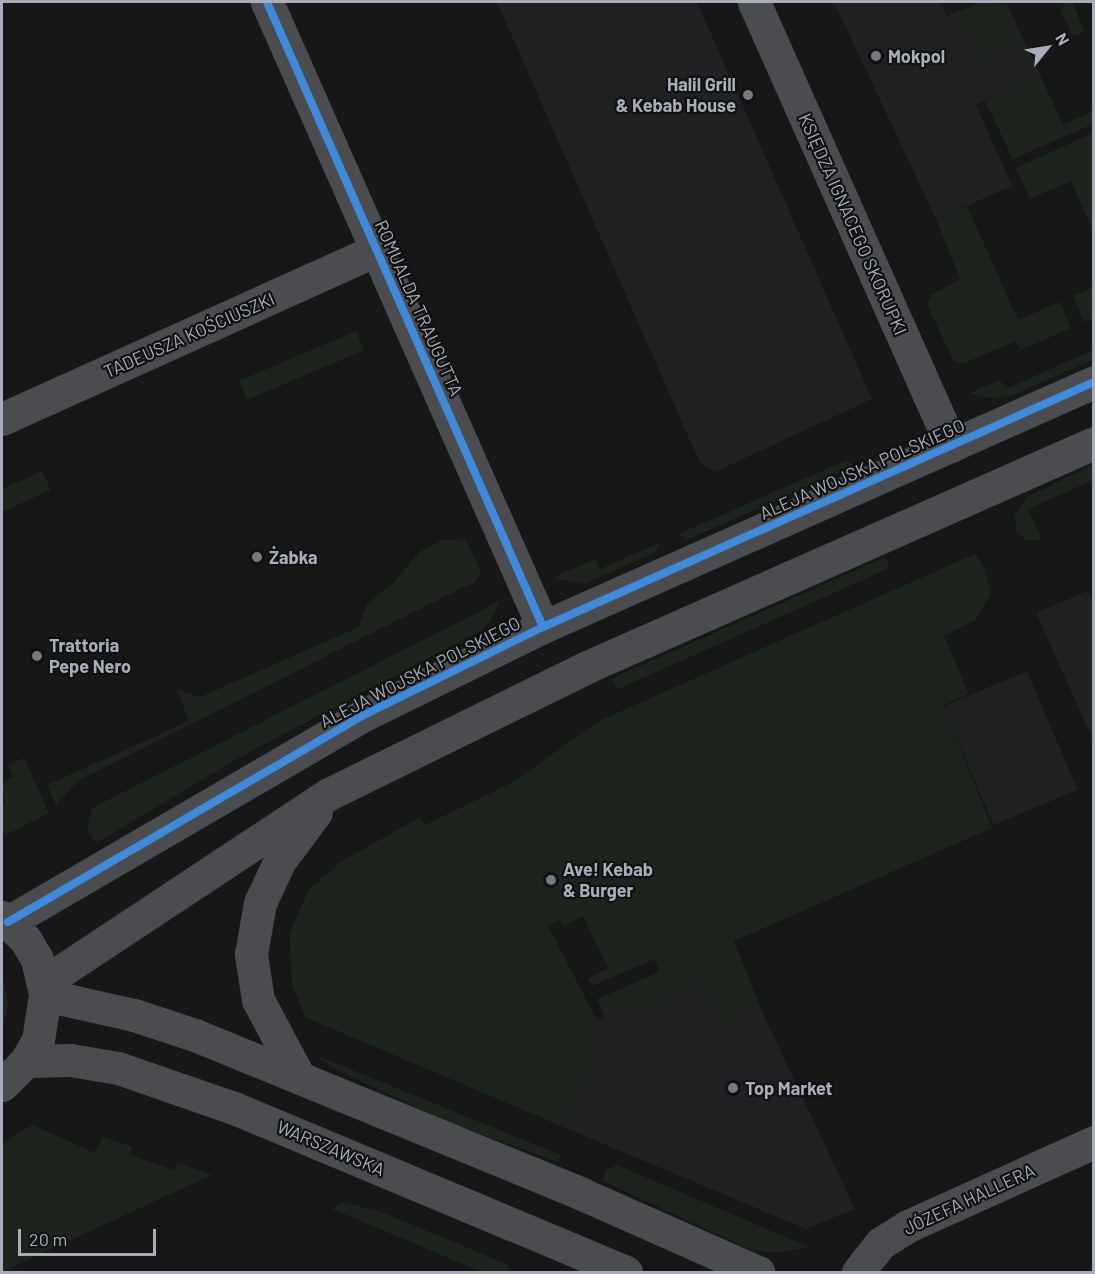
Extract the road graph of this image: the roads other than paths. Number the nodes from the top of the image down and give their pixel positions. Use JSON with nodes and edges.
{"nodes":[{"id":1,"x":267,"y":2,"type":"edge"},
{"id":2,"x":754,"y":2,"type":"edge"},
{"id":3,"x":376,"y":250,"type":"junction"},
{"id":4,"x":1094,"y":382,"type":"edge"},
{"id":5,"x":2,"y":419,"type":"edge"},
{"id":6,"x":1094,"y":443,"type":"edge"},
{"id":7,"x":952,"y":446,"type":"junction"},
{"id":8,"x":543,"y":627,"type":"junction"},
{"id":9,"x":329,"y":794,"type":"junction"},
{"id":10,"x":5,"y":919,"type":"edge"},
{"id":11,"x":44,"y":989,"type":"junction"},
{"id":12,"x":26,"y":1061,"type":"junction"},
{"id":13,"x":299,"y":1077,"type":"junction"},
{"id":14,"x":2,"y":1085,"type":"edge"},
{"id":15,"x":1094,"y":1143,"type":"edge"},
{"id":16,"x":626,"y":1272,"type":"edge"},
{"id":17,"x":758,"y":1272,"type":"edge"},
{"id":18,"x":858,"y":1272,"type":"edge"}],
"edges":[{"from":1,"to":3,"type":"street","name":"ROMUALDA TRAUGUTTA"},
{"from":2,"to":7,"type":"street","name":"KSIĘDZA IGNACEGO SKORUPKI"},
{"from":3,"to":5,"type":"street","name":"TADEUSZA KOŚCIUSZKI"},
{"from":3,"to":8,"type":"street","name":"ROMUALDA TRAUGUTTA"},
{"from":4,"to":7,"type":"street","name":"ALEJA WOJSKA POLSKIEGO"},
{"from":6,"to":9,"type":"street"},
{"from":7,"to":8,"type":"street","name":"ALEJA WOJSKA POLSKIEGO"},
{"from":8,"to":10,"type":"street","name":"ALEJA WOJSKA POLSKIEGO"},
{"from":9,"to":11,"type":"street"},
{"from":9,"to":13,"type":"street"},
{"from":10,"to":11,"type":"street"},
{"from":11,"to":12,"type":"street"},
{"from":11,"to":13,"type":"street"},
{"from":12,"to":14,"type":"street"},
{"from":12,"to":16,"type":"street","name":"WARSZAWSKA"},
{"from":13,"to":17,"type":"street"},
{"from":15,"to":18,"type":"street","name":"JÓZEFA HALLERA"}]}
